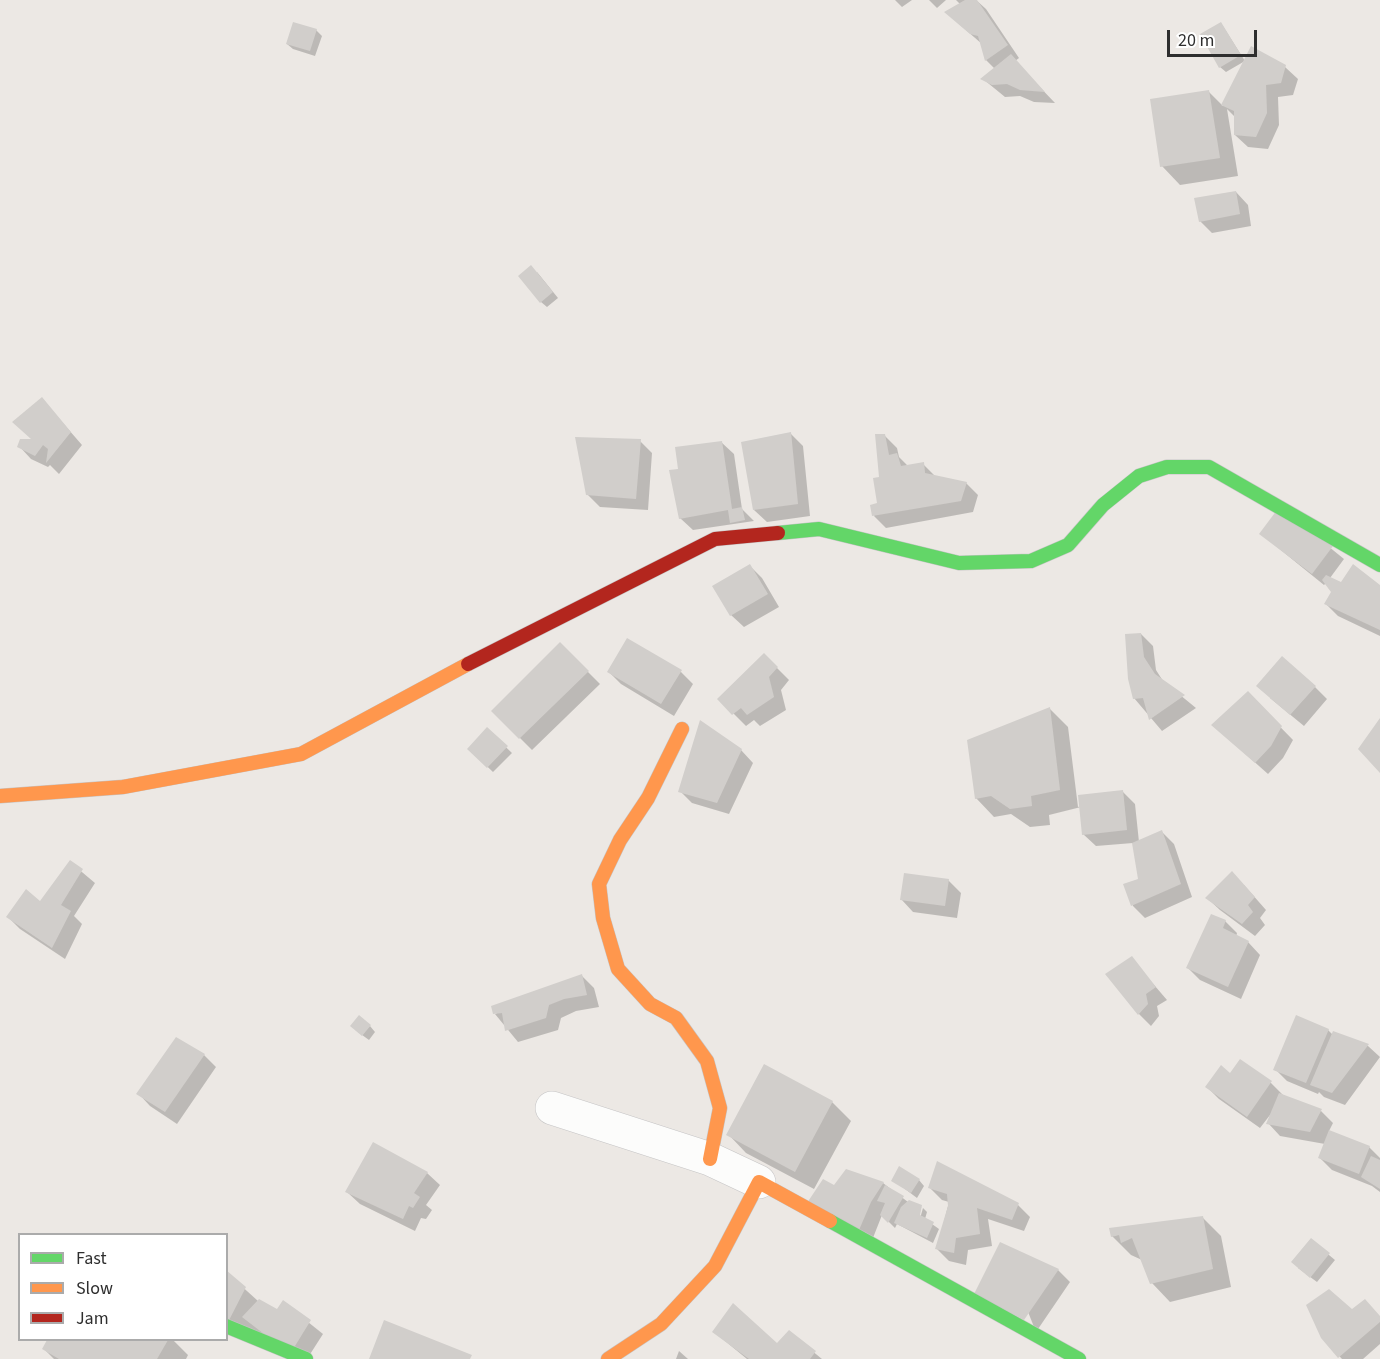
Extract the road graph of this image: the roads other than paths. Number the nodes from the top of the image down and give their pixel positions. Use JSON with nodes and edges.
{"nodes":[{"id":1,"x":1380,"y":566,"type":"edge"},
{"id":2,"x":682,"y":729,"type":"dead end"},
{"id":3,"x":0,"y":796,"type":"edge"},
{"id":4,"x":552,"y":1108,"type":"dead end"},
{"id":5,"x":710,"y":1159,"type":"junction"},
{"id":6,"x":759,"y":1182,"type":"junction"},
{"id":7,"x":228,"y":1327,"type":"edge"},
{"id":8,"x":306,"y":1359,"type":"edge"},
{"id":9,"x":608,"y":1359,"type":"edge"},
{"id":10,"x":1079,"y":1359,"type":"edge"}],
"edges":[{"from":1,"to":3,"type":"street"},
{"from":2,"to":5,"type":"street"},
{"from":4,"to":5,"type":"street"},
{"from":5,"to":6,"type":"street"},
{"from":6,"to":9,"type":"street"},
{"from":6,"to":10,"type":"street"},
{"from":7,"to":8,"type":"street"}]}
